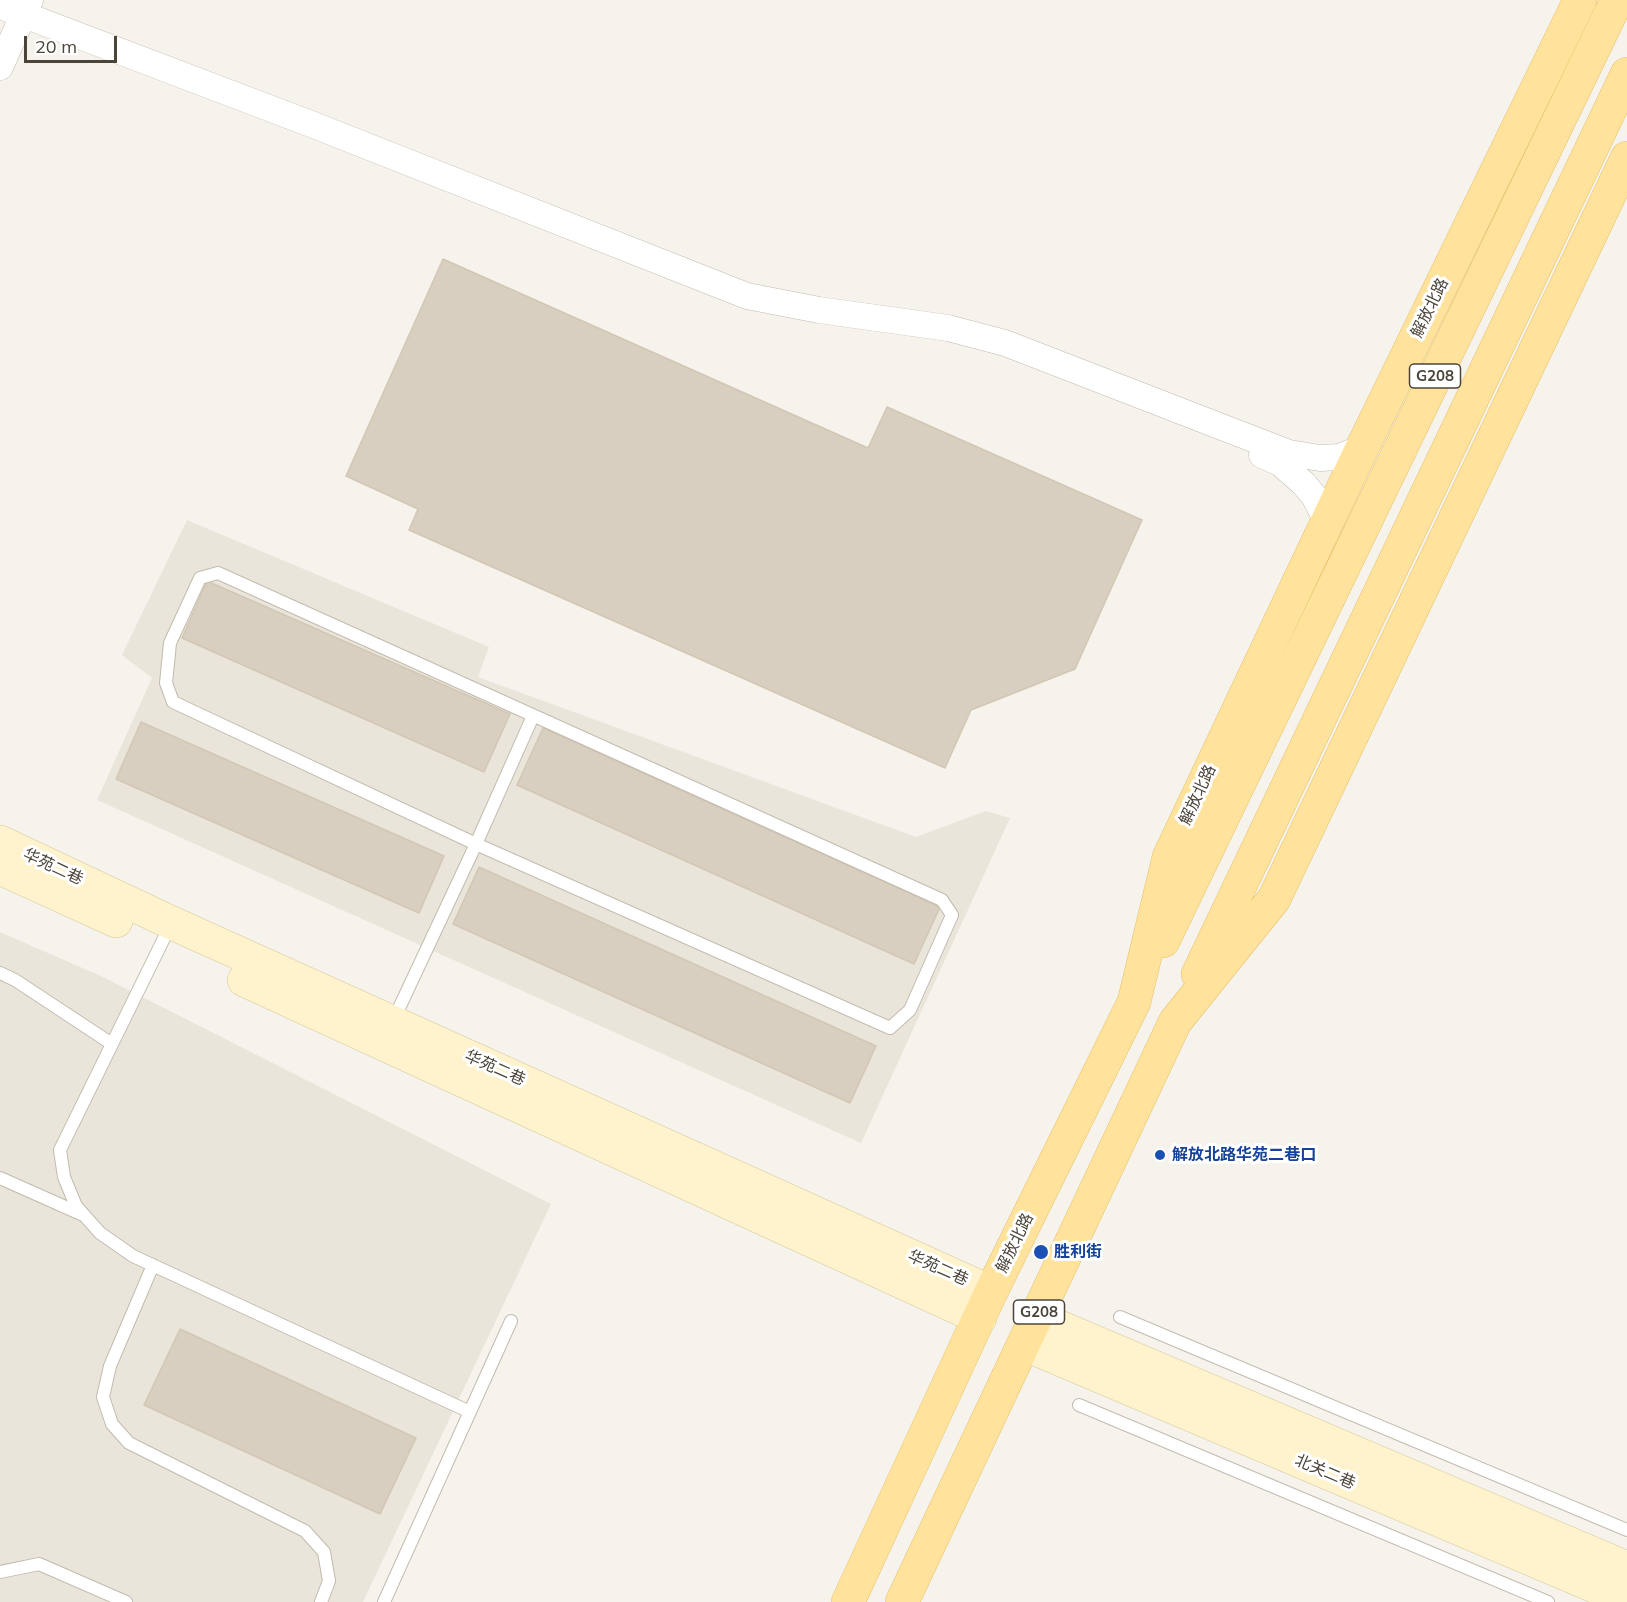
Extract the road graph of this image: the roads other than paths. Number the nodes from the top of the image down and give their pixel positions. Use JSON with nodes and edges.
{"nodes":[{"id":1,"x":1580,"y":0,"type":"edge"},
{"id":2,"x":1617,"y":0,"type":"edge"},
{"id":3,"x":13,"y":12,"type":"edge"},
{"id":4,"x":0,"y":67,"type":"edge"},
{"id":5,"x":1627,"y":74,"type":"edge"},
{"id":6,"x":1627,"y":158,"type":"edge"},
{"id":7,"x":1362,"y":448,"type":"junction"},
{"id":8,"x":1327,"y":521,"type":"junction"},
{"id":9,"x":533,"y":716,"type":"junction"},
{"id":10,"x":0,"y":842,"type":"edge"},
{"id":11,"x":476,"y":844,"type":"junction"},
{"id":12,"x":0,"y":868,"type":"edge"},
{"id":13,"x":167,"y":933,"type":"junction"},
{"id":14,"x":0,"y":973,"type":"edge"},
{"id":15,"x":1134,"y":1002,"type":"junction"},
{"id":16,"x":1175,"y":1022,"type":"junction"},
{"id":17,"x":387,"y":1033,"type":"junction"},
{"id":18,"x":112,"y":1044,"type":"junction"},
{"id":19,"x":0,"y":1178,"type":"edge"},
{"id":20,"x":84,"y":1215,"type":"junction"},
{"id":21,"x":153,"y":1265,"type":"junction"},
{"id":22,"x":986,"y":1305,"type":"junction"},
{"id":23,"x":1120,"y":1317,"type":"dead end"},
{"id":24,"x":511,"y":1321,"type":"dead end"},
{"id":25,"x":1030,"y":1331,"type":"junction"},
{"id":26,"x":1079,"y":1405,"type":"dead end"},
{"id":27,"x":470,"y":1412,"type":"junction"},
{"id":28,"x":1627,"y":1530,"type":"edge"},
{"id":29,"x":1627,"y":1568,"type":"edge"},
{"id":30,"x":0,"y":1572,"type":"edge"},
{"id":31,"x":1627,"y":1600,"type":"edge"},
{"id":32,"x":126,"y":1602,"type":"edge"},
{"id":33,"x":321,"y":1602,"type":"edge"},
{"id":34,"x":384,"y":1602,"type":"edge"},
{"id":35,"x":848,"y":1602,"type":"edge"},
{"id":36,"x":902,"y":1602,"type":"edge"},
{"id":37,"x":1548,"y":1602,"type":"edge"}],
"edges":[{"from":1,"to":7,"type":"main road","name":"解放北路"},
{"from":2,"to":15,"type":"main road","name":"解放北路","number":"G208"},
{"from":3,"to":4,"type":"street"},
{"from":3,"to":7,"type":"street"},
{"from":3,"to":8,"type":"street"},
{"from":5,"to":16,"type":"main road","number":"G208"},
{"from":6,"to":16,"type":"main road"},
{"from":7,"to":8,"type":"main road","name":"解放北路"},
{"from":8,"to":15,"type":"main road","name":"解放北路"},
{"from":9,"to":11,"type":"lane"},
{"from":9,"to":11,"type":"lane"},
{"from":9,"to":11,"type":"lane"},
{"from":10,"to":13,"type":"street","name":"华苑二巷"},
{"from":11,"to":17,"type":"lane"},
{"from":12,"to":13,"type":"street","name":"华苑二巷"},
{"from":13,"to":17,"type":"street","name":"华苑二巷"},
{"from":13,"to":18,"type":"lane"},
{"from":14,"to":18,"type":"lane"},
{"from":15,"to":22,"type":"main road","name":"解放北路"},
{"from":16,"to":25,"type":"main road","number":"G208"},
{"from":17,"to":22,"type":"street","name":"华苑二巷"},
{"from":18,"to":20,"type":"lane"},
{"from":19,"to":20,"type":"lane"},
{"from":20,"to":21,"type":"lane"},
{"from":21,"to":27,"type":"lane"},
{"from":21,"to":33,"type":"lane"},
{"from":22,"to":35,"type":"main road","name":"解放北路"},
{"from":23,"to":28,"type":"lane"},
{"from":24,"to":27,"type":"lane"},
{"from":25,"to":29,"type":"street","name":"北关二巷"},
{"from":25,"to":31,"type":"street","name":"北关二巷"},
{"from":25,"to":36,"type":"main road","number":"G208"},
{"from":26,"to":37,"type":"lane"},
{"from":27,"to":34,"type":"lane"},
{"from":30,"to":32,"type":"lane"}]}
